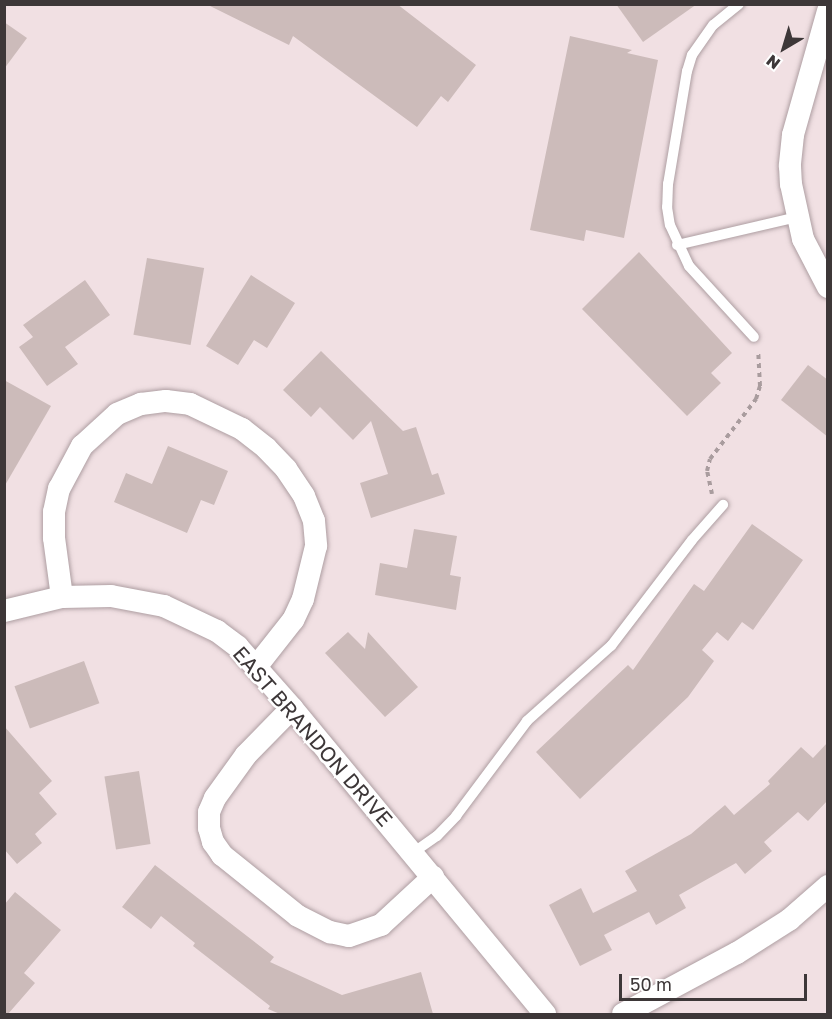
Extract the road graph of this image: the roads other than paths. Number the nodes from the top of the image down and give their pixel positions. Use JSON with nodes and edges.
{"nodes":[{"id":1,"x":739,"y":4,"type":"edge"},
{"id":2,"x":828,"y":11,"type":"edge"},
{"id":3,"x":797,"y":217,"type":"junction"},
{"id":4,"x":677,"y":245,"type":"junction"},
{"id":5,"x":828,"y":286,"type":"edge"},
{"id":6,"x":754,"y":337,"type":"road end"},
{"id":7,"x":723,"y":505,"type":"road end"},
{"id":8,"x":62,"y":597,"type":"junction"},
{"id":9,"x":4,"y":611,"type":"edge"},
{"id":10,"x":256,"y":667,"type":"junction"},
{"id":11,"x":292,"y":708,"type":"junction"},
{"id":12,"x":414,"y":852,"type":"junction"},
{"id":13,"x":433,"y":877,"type":"junction"},
{"id":14,"x":828,"y":886,"type":"edge"},
{"id":15,"x":545,"y":1014,"type":"edge"},
{"id":16,"x":623,"y":1014,"type":"edge"}],
"edges":[{"from":1,"to":4,"type":"lane"},
{"from":2,"to":3,"type":"street"},
{"from":3,"to":4,"type":"lane"},
{"from":3,"to":5,"type":"street"},
{"from":4,"to":6,"type":"lane"},
{"from":7,"to":12,"type":"lane"},
{"from":8,"to":9,"type":"street","name":"EAST BRANDON DRIVE"},
{"from":8,"to":10,"type":"street","name":"EAST BRANDON DRIVE"},
{"from":8,"to":10,"type":"street"},
{"from":10,"to":11,"type":"street","name":"EAST BRANDON DRIVE"},
{"from":11,"to":12,"type":"street","name":"EAST BRANDON DRIVE"},
{"from":11,"to":13,"type":"street"},
{"from":12,"to":13,"type":"street","name":"EAST BRANDON DRIVE"},
{"from":13,"to":15,"type":"street","name":"EAST BRANDON DRIVE"},
{"from":14,"to":16,"type":"street"}]}
